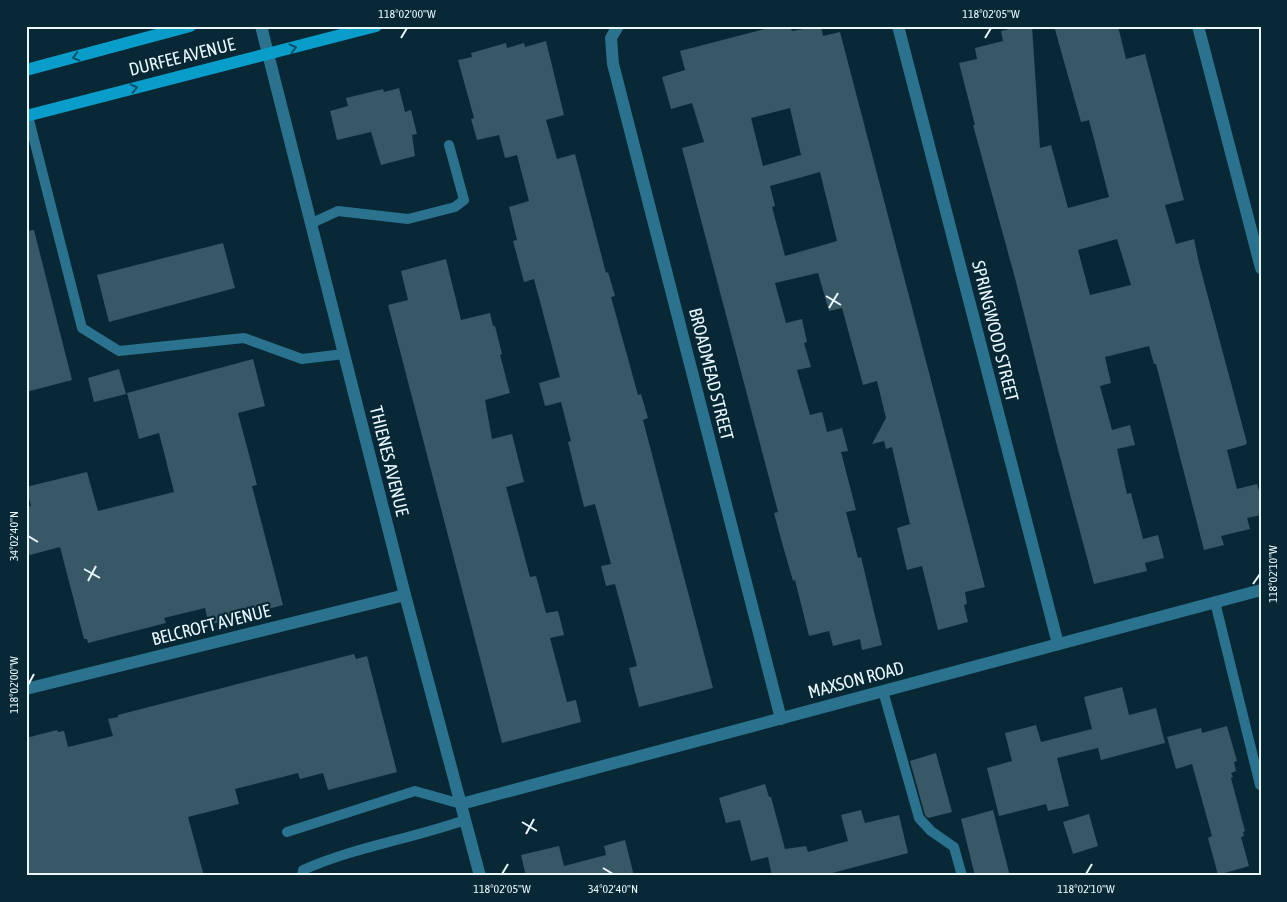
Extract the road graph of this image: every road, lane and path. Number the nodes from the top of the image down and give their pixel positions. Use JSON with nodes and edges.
{"nodes":[{"id":1,"x":190,"y":26,"type":"edge"},
{"id":2,"x":261,"y":26,"type":"edge"},
{"id":3,"x":376,"y":26,"type":"edge"},
{"id":4,"x":618,"y":26,"type":"edge"},
{"id":5,"x":898,"y":26,"type":"edge"},
{"id":6,"x":1198,"y":26,"type":"edge"},
{"id":7,"x":268,"y":54,"type":"junction"},
{"id":8,"x":26,"y":70,"type":"edge"},
{"id":9,"x":27,"y":116,"type":"edge"},
{"id":10,"x":449,"y":145,"type":"dead end"},
{"id":11,"x":312,"y":223,"type":"junction"},
{"id":12,"x":1261,"y":268,"type":"edge"},
{"id":13,"x":344,"y":354,"type":"junction"},
{"id":14,"x":1261,"y":590,"type":"edge"},
{"id":15,"x":405,"y":595,"type":"junction"},
{"id":16,"x":1215,"y":602,"type":"junction"},
{"id":17,"x":1058,"y":644,"type":"junction"},
{"id":18,"x":26,"y":689,"type":"edge"},
{"id":19,"x":883,"y":691,"type":"junction"},
{"id":20,"x":781,"y":719,"type":"junction"},
{"id":21,"x":1260,"y":785,"type":"edge"},
{"id":22,"x":461,"y":804,"type":"junction"},
{"id":23,"x":465,"y":820,"type":"junction"},
{"id":24,"x":286,"y":832,"type":"dead end"},
{"id":25,"x":302,"y":876,"type":"edge"},
{"id":26,"x":480,"y":876,"type":"edge"},
{"id":27,"x":962,"y":876,"type":"edge"}],
"edges":[{"from":1,"to":8,"type":"main road","name":"DURFEE AVENUE","one_way":true},
{"from":2,"to":7,"type":"street","name":"THIENES AVENUE"},
{"from":7,"to":3,"type":"main road","name":"DURFEE AVENUE","one_way":true},
{"from":4,"to":20,"type":"street","name":"BROADMEAD STREET"},
{"from":5,"to":17,"type":"street","name":"SPRINGWOOD STREET"},
{"from":6,"to":12,"type":"street"},
{"from":9,"to":7,"type":"main road","name":"DURFEE AVENUE","one_way":true},
{"from":7,"to":11,"type":"street","name":"THIENES AVENUE"},
{"from":9,"to":13,"type":"lane"},
{"from":10,"to":11,"type":"lane"},
{"from":11,"to":13,"type":"street","name":"THIENES AVENUE"},
{"from":13,"to":15,"type":"street","name":"THIENES AVENUE"},
{"from":14,"to":16,"type":"street","name":"MAXSON ROAD"},
{"from":15,"to":18,"type":"street","name":"BELCROFT AVENUE"},
{"from":15,"to":22,"type":"street","name":"THIENES AVENUE"},
{"from":16,"to":17,"type":"street","name":"MAXSON ROAD"},
{"from":16,"to":21,"type":"lane"},
{"from":17,"to":19,"type":"street","name":"MAXSON ROAD"},
{"from":19,"to":20,"type":"street","name":"MAXSON ROAD"},
{"from":19,"to":27,"type":"lane"},
{"from":20,"to":22,"type":"street","name":"MAXSON ROAD"},
{"from":22,"to":23,"type":"street","name":"THIENES AVENUE"},
{"from":22,"to":24,"type":"lane"},
{"from":23,"to":25,"type":"lane"},
{"from":23,"to":26,"type":"street","name":"THIENES AVENUE"}]}
